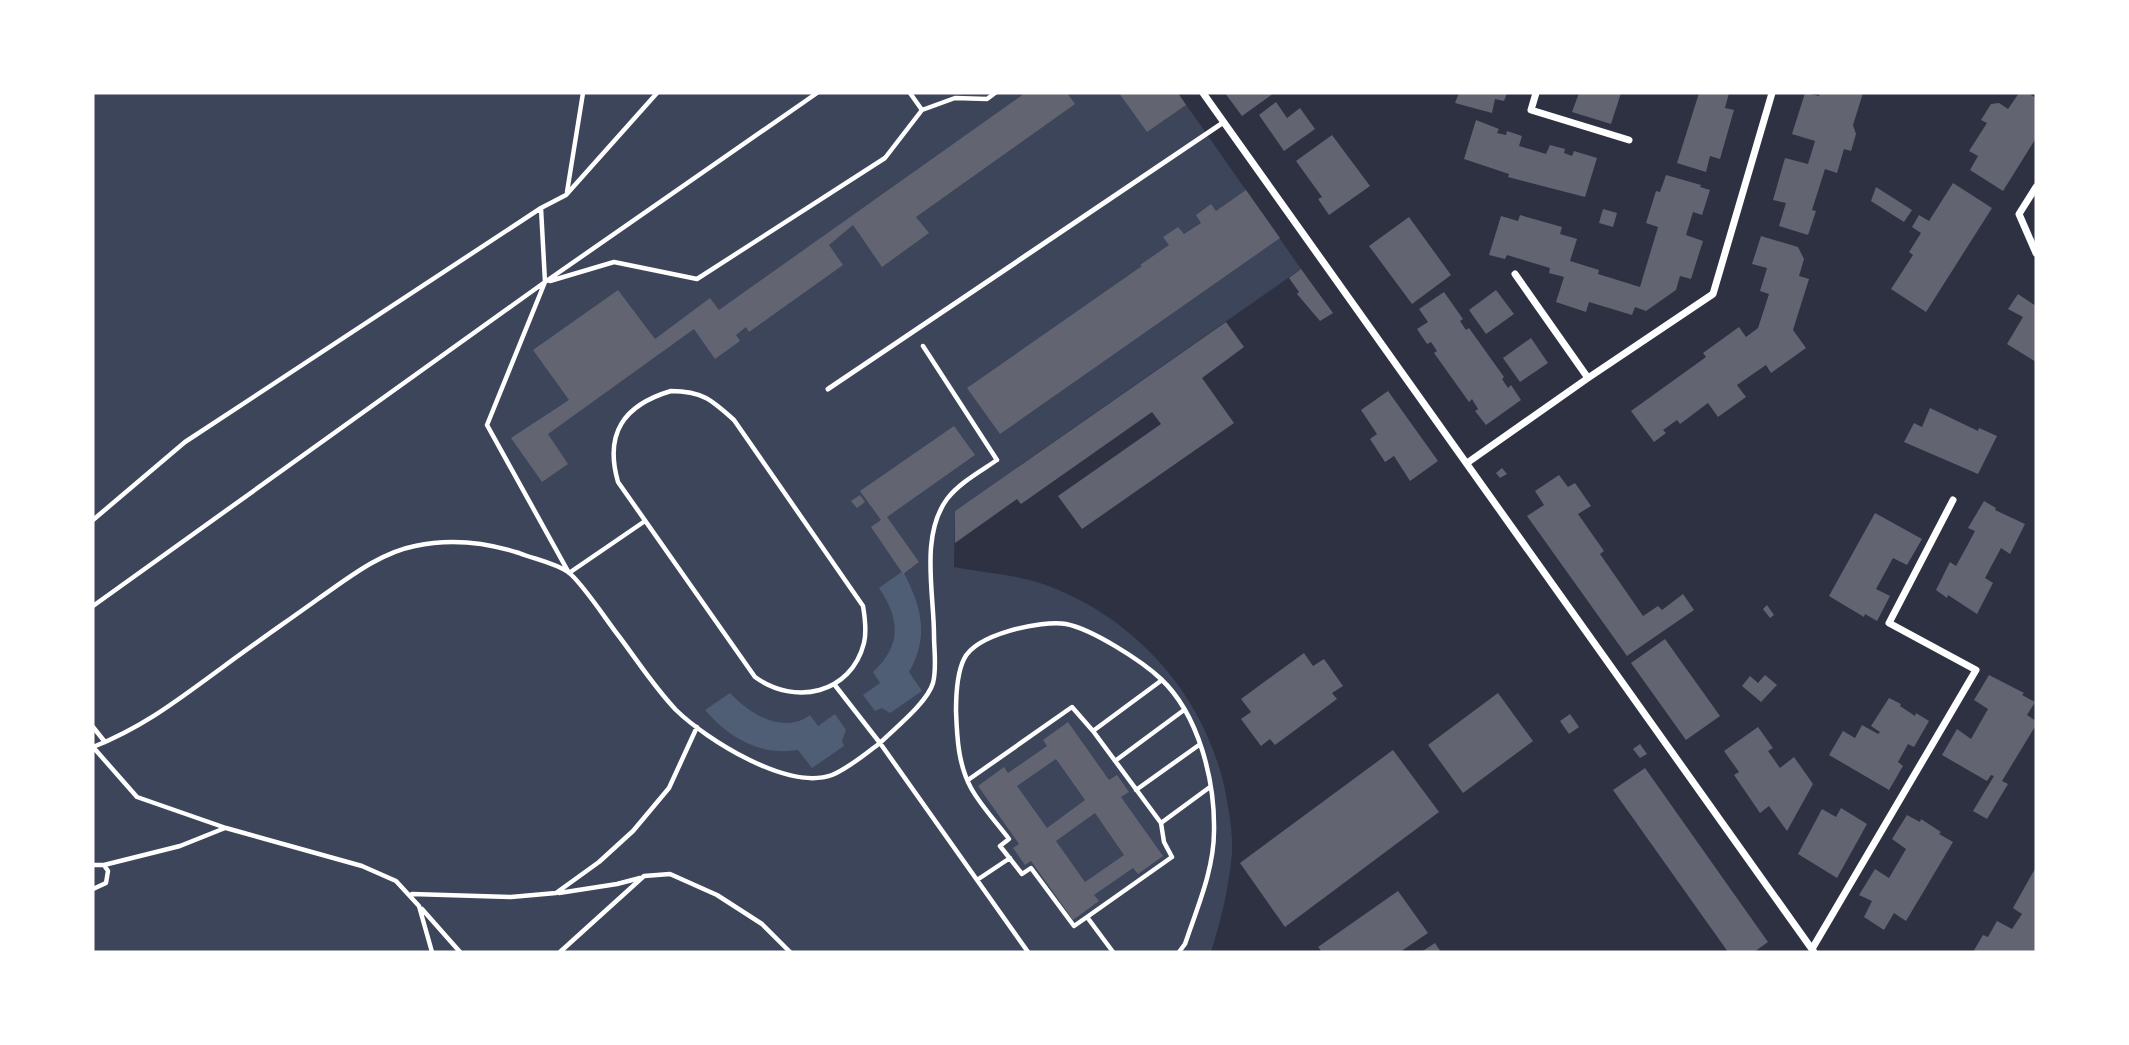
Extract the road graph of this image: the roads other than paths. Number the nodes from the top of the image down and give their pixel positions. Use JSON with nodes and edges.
{"nodes":[{"id":1,"x":1203,"y":93,"type":"edge"},
{"id":2,"x":1536,"y":93,"type":"edge"},
{"id":3,"x":1773,"y":93,"type":"edge"},
{"id":4,"x":1224,"y":122,"type":"junction"},
{"id":5,"x":1629,"y":140,"type":"dead end"},
{"id":6,"x":2036,"y":187,"type":"edge"},
{"id":7,"x":2036,"y":253,"type":"edge"},
{"id":8,"x":1515,"y":274,"type":"dead end"},
{"id":9,"x":1587,"y":378,"type":"junction"},
{"id":10,"x":828,"y":389,"type":"dead end"},
{"id":11,"x":1467,"y":463,"type":"junction"},
{"id":12,"x":1953,"y":500,"type":"dead end"},
{"id":13,"x":1813,"y":951,"type":"edge"}],
"edges":[{"from":1,"to":4,"type":"street"},
{"from":2,"to":5,"type":"street"},
{"from":3,"to":9,"type":"street"},
{"from":4,"to":10,"type":"lane"},
{"from":4,"to":11,"type":"street"},
{"from":6,"to":7,"type":"street"},
{"from":8,"to":9,"type":"street"},
{"from":9,"to":11,"type":"street"},
{"from":11,"to":13,"type":"street"},
{"from":12,"to":13,"type":"street"}]}
